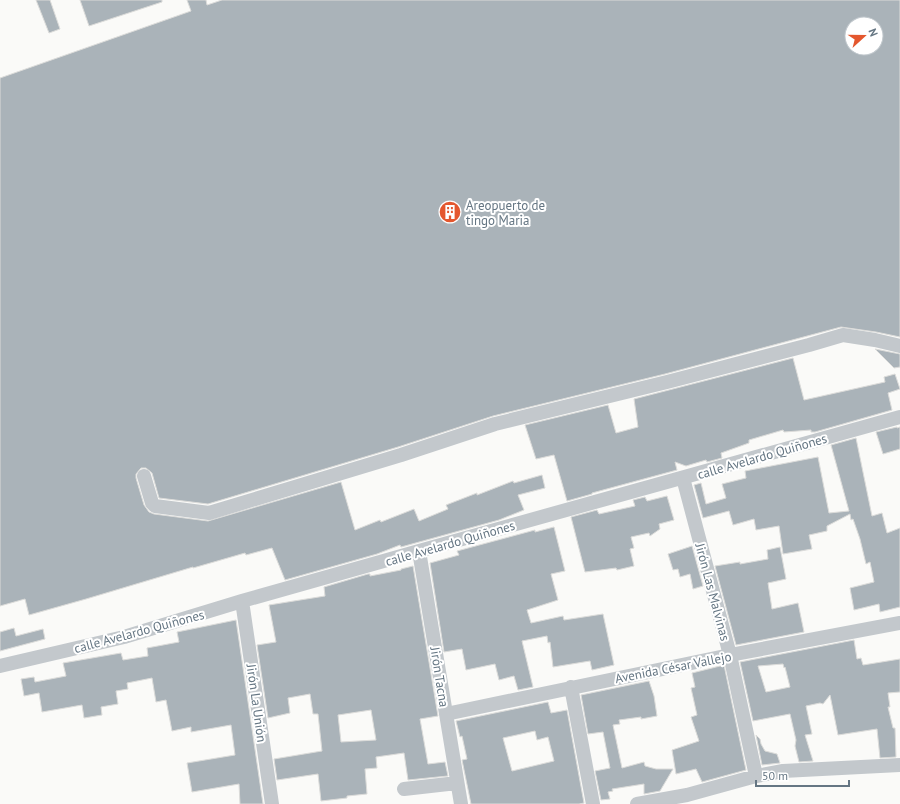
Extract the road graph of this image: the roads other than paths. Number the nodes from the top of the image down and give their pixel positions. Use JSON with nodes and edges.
{"nodes":[{"id":1,"x":900,"y":346,"type":"edge"},
{"id":2,"x":900,"y":417,"type":"edge"},
{"id":3,"x":144,"y":476,"type":"dead end"},
{"id":4,"x":683,"y":478,"type":"junction"},
{"id":5,"x":419,"y":551,"type":"junction"},
{"id":6,"x":242,"y":601,"type":"junction"},
{"id":7,"x":900,"y":623,"type":"edge"},
{"id":8,"x":730,"y":655,"type":"junction"},
{"id":9,"x":0,"y":666,"type":"edge"},
{"id":10,"x":571,"y":687,"type":"junction"},
{"id":11,"x":446,"y":714,"type":"junction"},
{"id":12,"x":900,"y":765,"type":"edge"},
{"id":13,"x":756,"y":776,"type":"junction"},
{"id":14,"x":457,"y":783,"type":"junction"},
{"id":15,"x":404,"y":789,"type":"dead end"},
{"id":16,"x":272,"y":804,"type":"edge"},
{"id":17,"x":461,"y":804,"type":"edge"},
{"id":18,"x":593,"y":804,"type":"edge"},
{"id":19,"x":637,"y":804,"type":"edge"}],
"edges":[{"from":1,"to":3,"type":"street"},
{"from":2,"to":4,"type":"street","name":"calle Avelardo Quiñones"},
{"from":4,"to":5,"type":"street","name":"calle Avelardo Quiñones"},
{"from":4,"to":8,"type":"street","name":"Jirón Las Malvinas"},
{"from":5,"to":6,"type":"street","name":"calle Avelardo Quiñones"},
{"from":5,"to":11,"type":"street","name":"Jirón Tacna"},
{"from":6,"to":9,"type":"street","name":"calle Avelardo Quiñones"},
{"from":6,"to":16,"type":"street","name":"Jirón La Unión"},
{"from":7,"to":8,"type":"street","name":"Avenida César Vallejo"},
{"from":8,"to":10,"type":"street","name":"Avenida César Vallejo"},
{"from":8,"to":13,"type":"street","name":"Jirón Las Malvinas"},
{"from":10,"to":11,"type":"street","name":"Avenida César Vallejo"},
{"from":10,"to":18,"type":"street"},
{"from":11,"to":14,"type":"street","name":"Jirón Tacna"},
{"from":12,"to":13,"type":"street"},
{"from":13,"to":19,"type":"street"},
{"from":14,"to":15,"type":"street"},
{"from":14,"to":17,"type":"street","name":"Jirón Tacna"}]}
